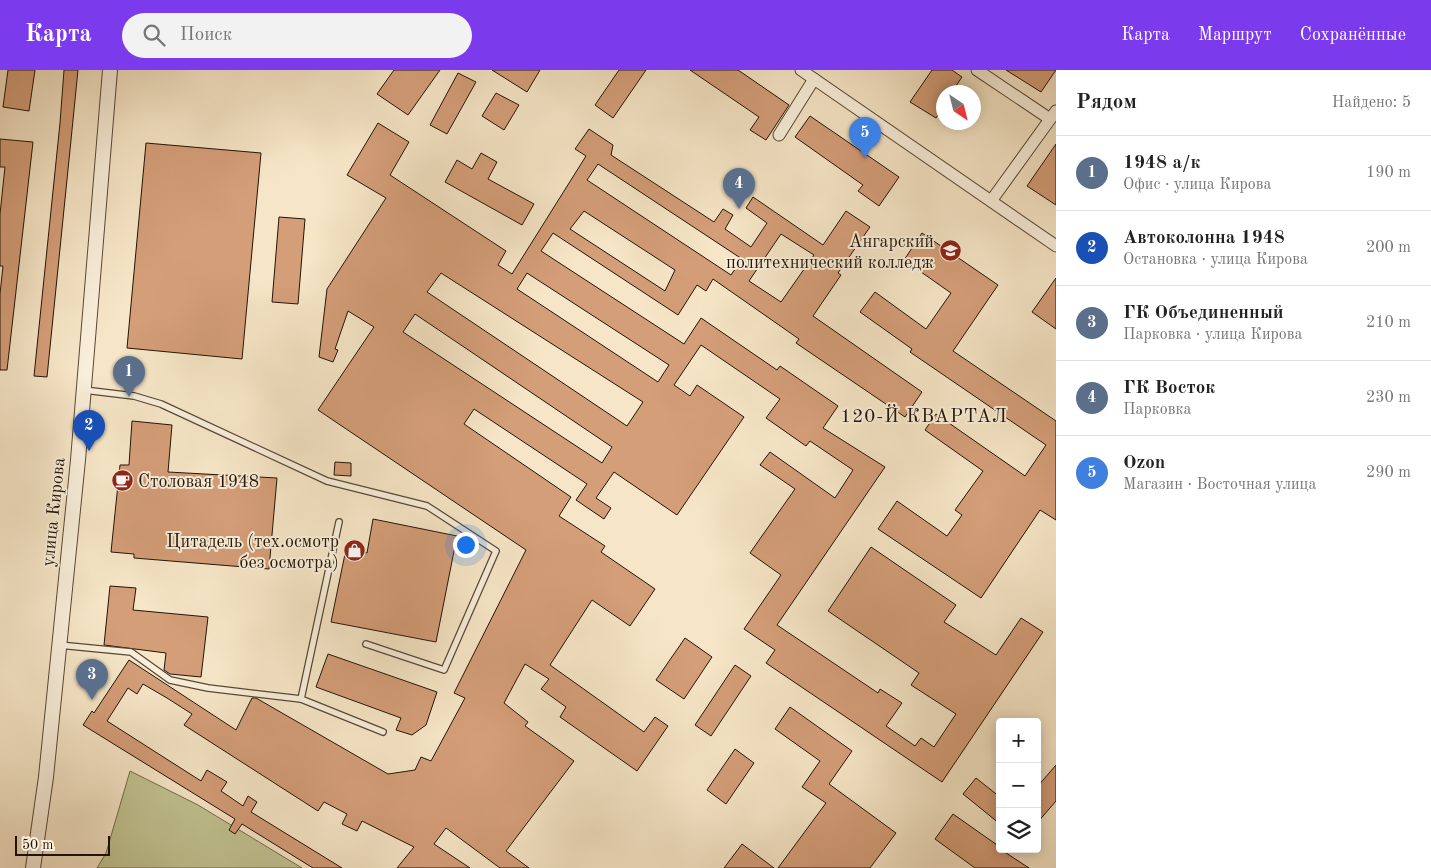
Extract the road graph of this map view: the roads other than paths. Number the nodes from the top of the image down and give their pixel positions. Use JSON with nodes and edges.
{"nodes":[{"id":1,"x":110,"y":70,"type":"edge"},
{"id":2,"x":801,"y":70,"type":"edge"},
{"id":3,"x":977,"y":70,"type":"edge"},
{"id":4,"x":814,"y":79,"type":"junction"},
{"id":5,"x":1053,"y":115,"type":"edge"},
{"id":6,"x":779,"y":135,"type":"dead end"},
{"id":7,"x":991,"y":201,"type":"junction"},
{"id":8,"x":1056,"y":246,"type":"edge"},
{"id":9,"x":82,"y":389,"type":"junction"},
{"id":10,"x":339,"y":522,"type":"dead end"},
{"id":11,"x":366,"y":644,"type":"dead end"},
{"id":12,"x":59,"y":645,"type":"junction"},
{"id":13,"x":301,"y":699,"type":"junction"},
{"id":14,"x":383,"y":732,"type":"dead end"},
{"id":15,"x":33,"y":868,"type":"edge"}],
"edges":[{"from":1,"to":9,"type":"street","name":"улица Кирова"},
{"from":2,"to":4,"type":"street"},
{"from":3,"to":5,"type":"street"},
{"from":4,"to":6,"type":"street"},
{"from":4,"to":7,"type":"street"},
{"from":5,"to":7,"type":"street"},
{"from":7,"to":8,"type":"street"},
{"from":9,"to":11,"type":"lane"},
{"from":9,"to":12,"type":"street","name":"улица Кирова"},
{"from":10,"to":13,"type":"lane"},
{"from":12,"to":13,"type":"lane"},
{"from":12,"to":15,"type":"street","name":"улица Кирова"},
{"from":13,"to":14,"type":"lane"}]}
